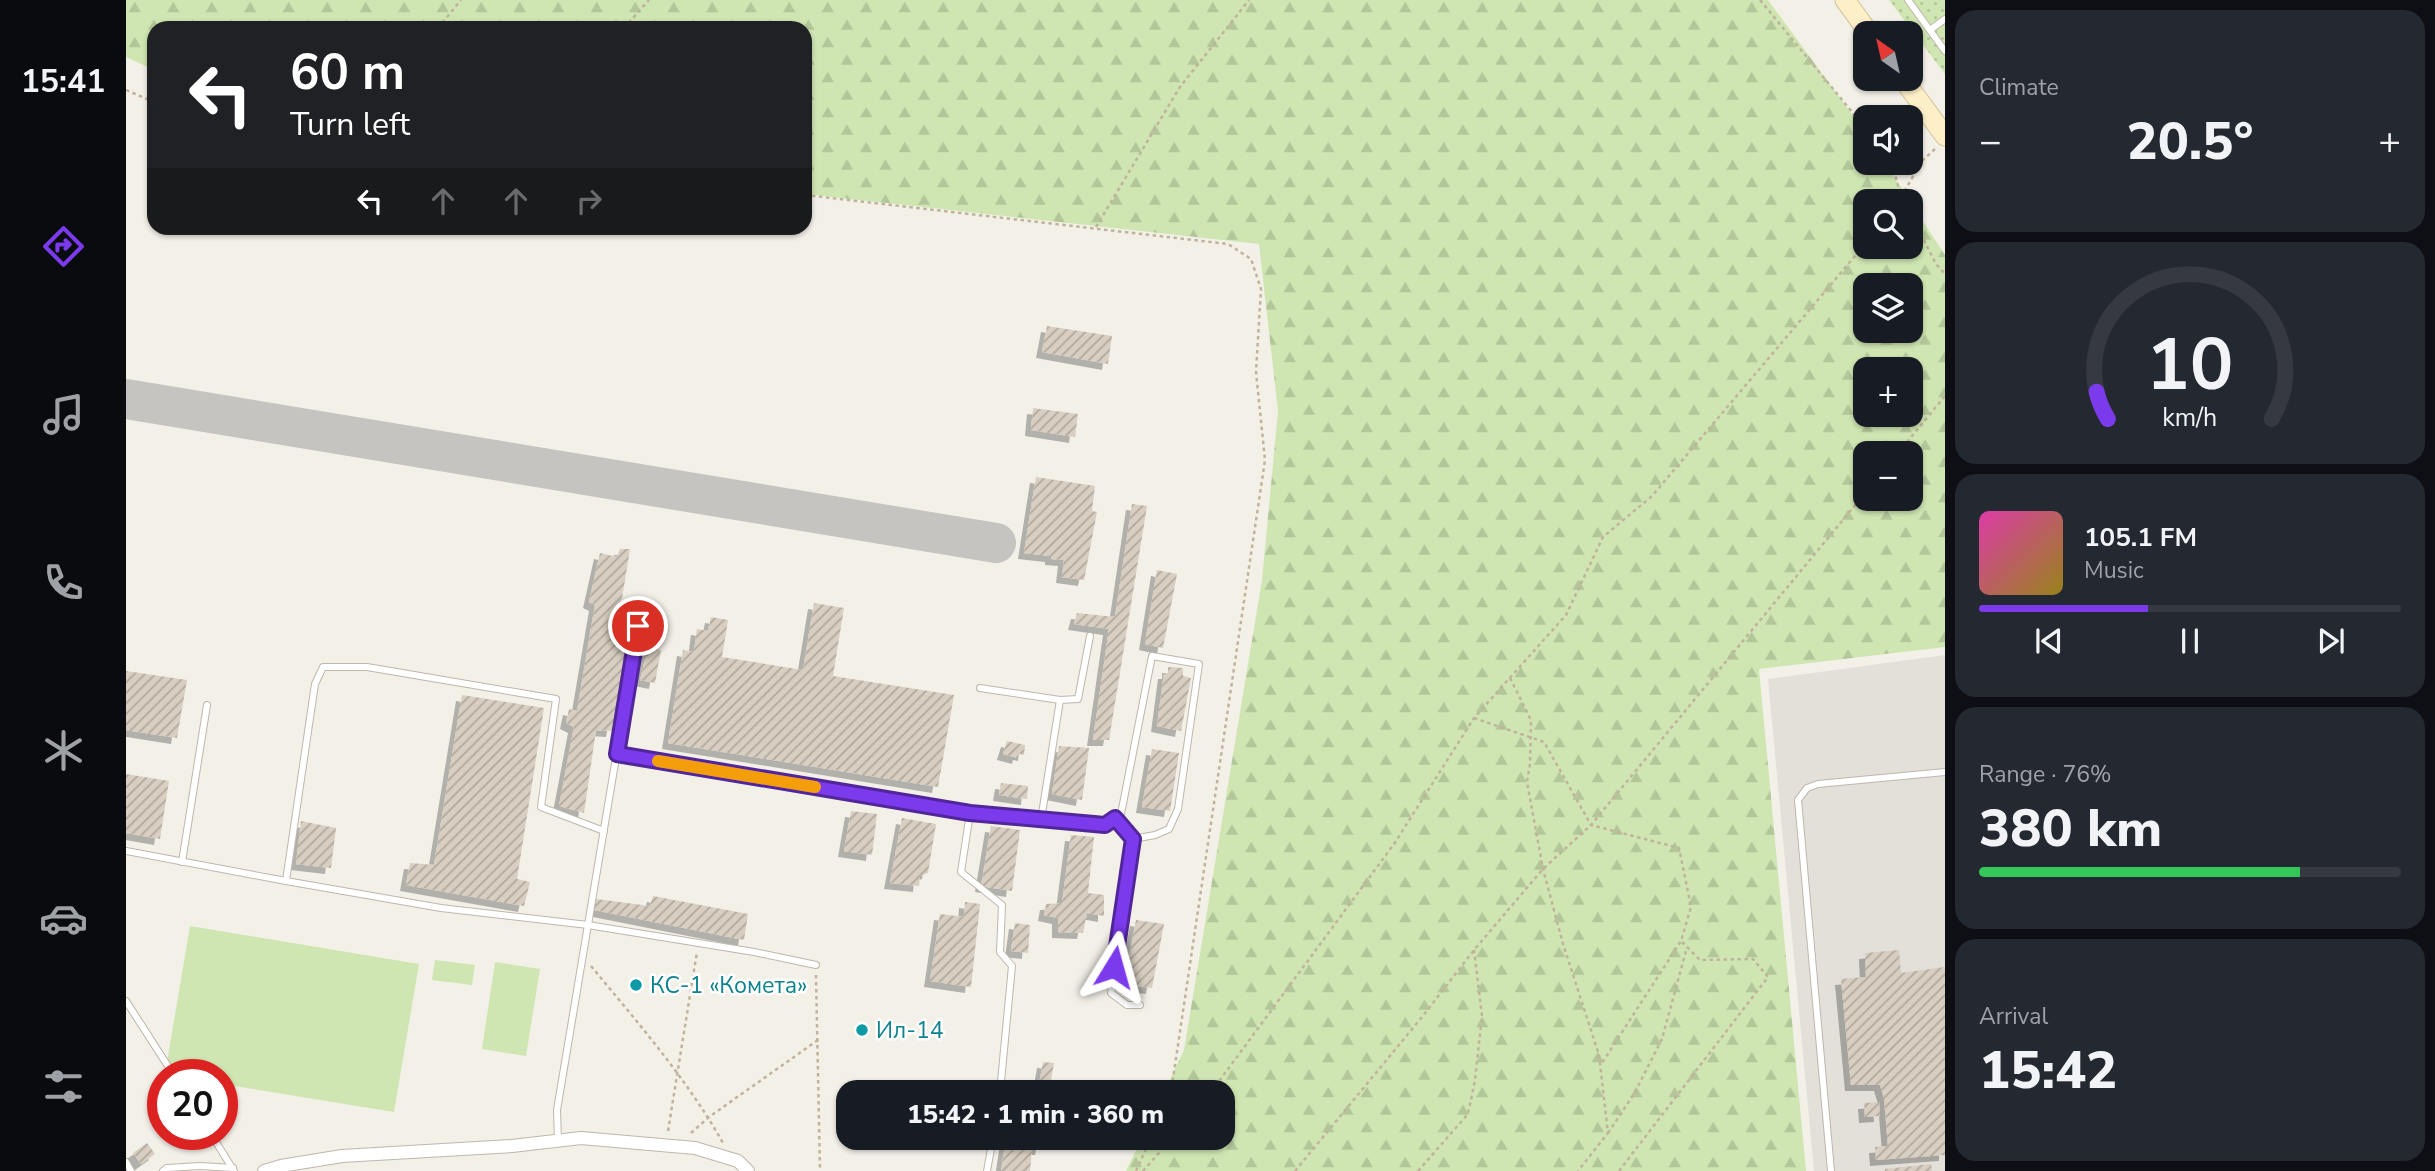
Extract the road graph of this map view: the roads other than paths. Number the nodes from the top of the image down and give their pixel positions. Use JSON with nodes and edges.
{"nodes":[{"id":1,"x":1845,"y":0,"type":"edge"},
{"id":2,"x":1908,"y":0,"type":"edge"},
{"id":3,"x":1945,"y":19,"type":"edge"},
{"id":4,"x":1860,"y":21,"type":"edge"},
{"id":5,"x":1930,"y":30,"type":"junction"},
{"id":6,"x":1945,"y":51,"type":"edge"},
{"id":7,"x":1910,"y":91,"type":"edge"},
{"id":8,"x":1941,"y":142,"type":"edge"},
{"id":9,"x":638,"y":626,"type":"dead end"},
{"id":10,"x":1090,"y":636,"type":"dead end"},
{"id":11,"x":981,"y":688,"type":"dead end"},
{"id":12,"x":1060,"y":700,"type":"junction"},
{"id":13,"x":207,"y":705,"type":"dead end"},
{"id":14,"x":617,"y":754,"type":"junction"},
{"id":15,"x":1945,"y":772,"type":"edge"},
{"id":16,"x":970,"y":813,"type":"junction"},
{"id":17,"x":1115,"y":818,"type":"junction"},
{"id":18,"x":1041,"y":820,"type":"junction"},
{"id":19,"x":604,"y":831,"type":"junction"},
{"id":20,"x":1133,"y":839,"type":"junction"},
{"id":21,"x":126,"y":851,"type":"edge"},
{"id":22,"x":182,"y":862,"type":"junction"},
{"id":23,"x":286,"y":881,"type":"junction"},
{"id":24,"x":588,"y":925,"type":"junction"},
{"id":25,"x":816,"y":965,"type":"road end"},
{"id":26,"x":126,"y":1001,"type":"edge"},
{"id":27,"x":1140,"y":1005,"type":"dead end"},
{"id":28,"x":163,"y":1059,"type":"edge"},
{"id":29,"x":1001,"y":1080,"type":"edge"},
{"id":30,"x":558,"y":1141,"type":"junction"},
{"id":31,"x":221,"y":1150,"type":"edge"},
{"id":32,"x":991,"y":1150,"type":"edge"},
{"id":33,"x":126,"y":1162,"type":"edge"},
{"id":34,"x":233,"y":1170,"type":"edge"},
{"id":35,"x":131,"y":1171,"type":"edge"},
{"id":36,"x":163,"y":1171,"type":"edge"},
{"id":37,"x":264,"y":1171,"type":"edge"},
{"id":38,"x":748,"y":1171,"type":"edge"},
{"id":39,"x":987,"y":1171,"type":"edge"},
{"id":40,"x":1831,"y":1171,"type":"edge"}],
"edges":[{"from":1,"to":4,"type":"main road"},
{"from":2,"to":5,"type":"lane"},
{"from":3,"to":5,"type":"lane"},
{"from":5,"to":6,"type":"lane"},
{"from":7,"to":8,"type":"main road"},
{"from":9,"to":14,"type":"lane"},
{"from":10,"to":12,"type":"lane"},
{"from":11,"to":12,"type":"lane"},
{"from":12,"to":18,"type":"lane"},
{"from":13,"to":22,"type":"lane"},
{"from":14,"to":16,"type":"lane"},
{"from":14,"to":19,"type":"lane"},
{"from":15,"to":40,"type":"lane"},
{"from":16,"to":18,"type":"lane"},
{"from":16,"to":29,"type":"lane"},
{"from":17,"to":18,"type":"lane"},
{"from":17,"to":20,"type":"lane"},
{"from":17,"to":20,"type":"lane"},
{"from":19,"to":23,"type":"lane"},
{"from":19,"to":24,"type":"lane"},
{"from":20,"to":27,"type":"lane"},
{"from":21,"to":22,"type":"lane"},
{"from":22,"to":23,"type":"lane"},
{"from":23,"to":24,"type":"lane"},
{"from":24,"to":25,"type":"lane"},
{"from":24,"to":30,"type":"lane"},
{"from":26,"to":28,"type":"lane"},
{"from":30,"to":37,"type":"street"},
{"from":30,"to":38,"type":"street"},
{"from":31,"to":34,"type":"lane"},
{"from":32,"to":39,"type":"lane"},
{"from":33,"to":35,"type":"lane"},
{"from":34,"to":36,"type":"lane"}]}
